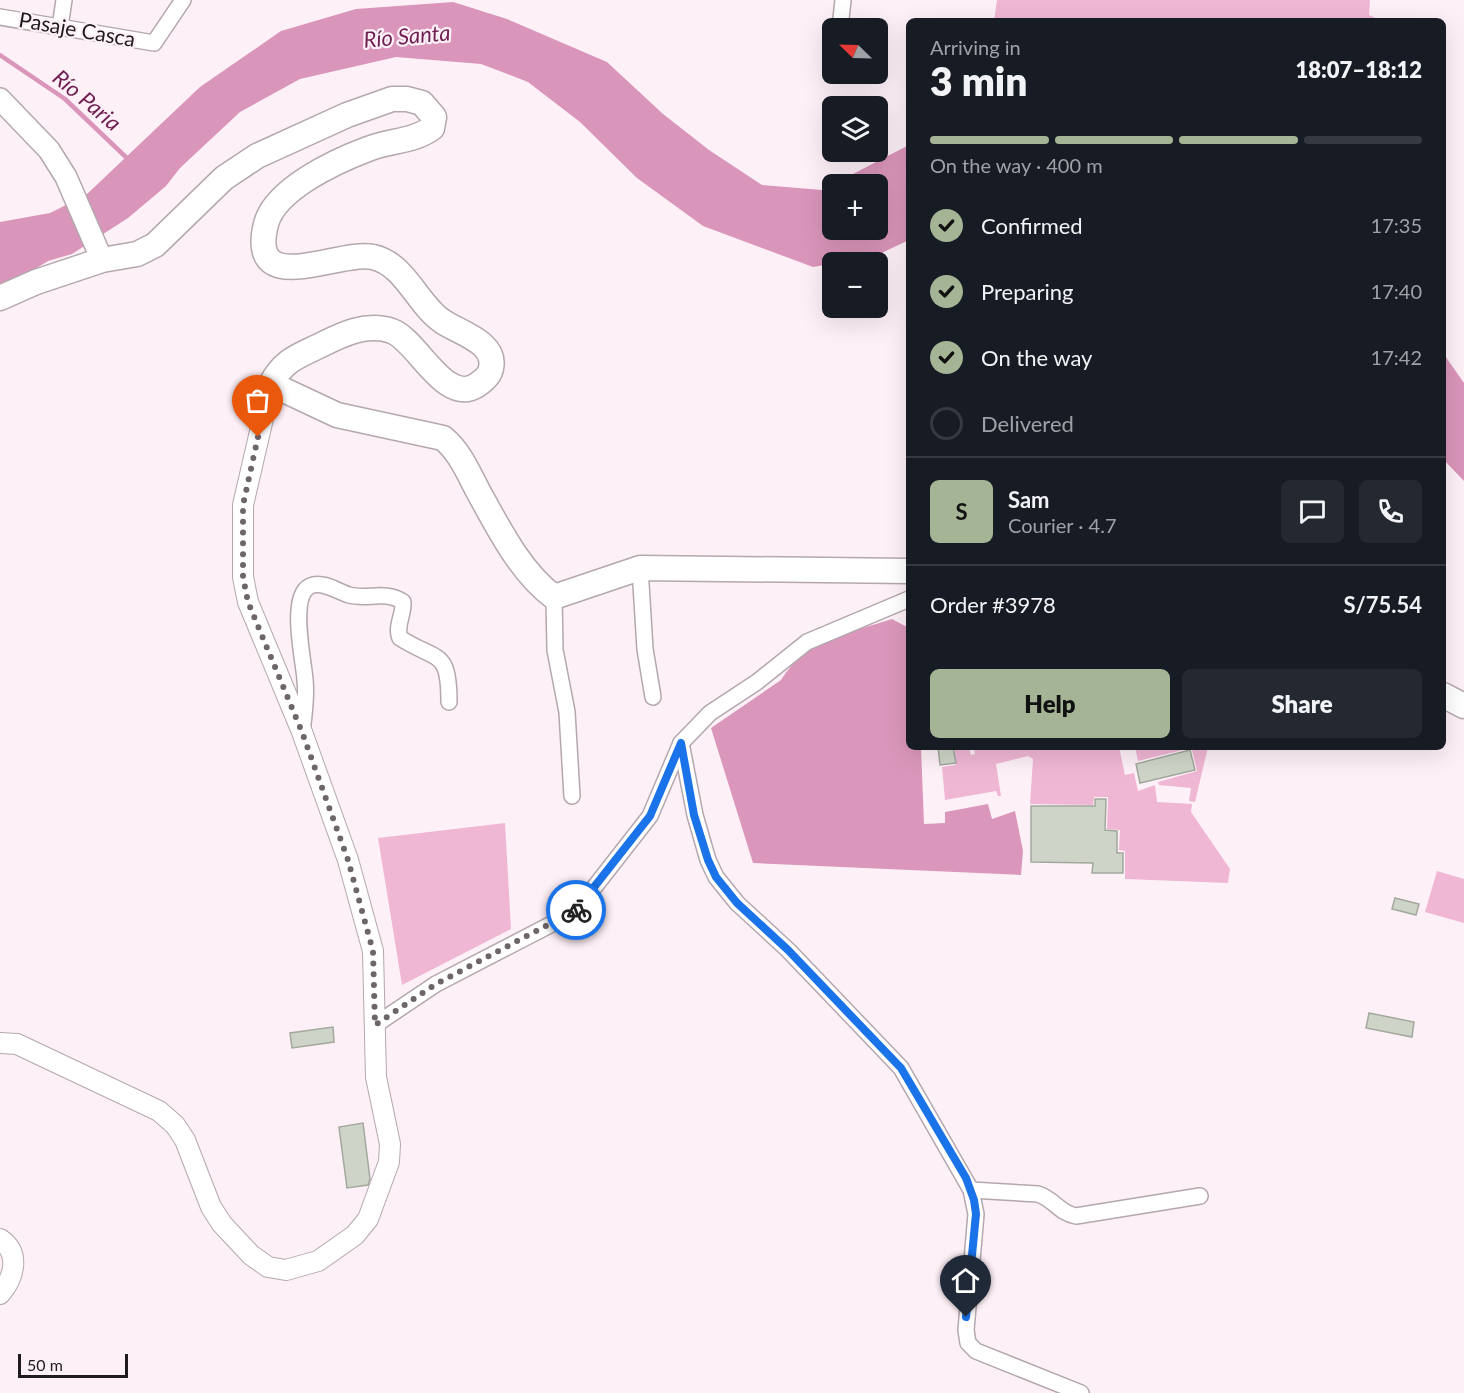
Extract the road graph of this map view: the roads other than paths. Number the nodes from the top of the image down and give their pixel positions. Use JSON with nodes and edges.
{"nodes":[{"id":1,"x":63,"y":0,"type":"edge"},
{"id":2,"x":183,"y":0,"type":"edge"},
{"id":3,"x":843,"y":0,"type":"edge"},
{"id":4,"x":0,"y":17,"type":"edge"},
{"id":5,"x":841,"y":18,"type":"edge"},
{"id":6,"x":60,"y":27,"type":"junction"},
{"id":7,"x":0,"y":99,"type":"edge"},
{"id":8,"x":99,"y":252,"type":"junction"},
{"id":9,"x":0,"y":298,"type":"edge"},
{"id":10,"x":271,"y":384,"type":"junction"},
{"id":11,"x":640,"y":568,"type":"junction"},
{"id":12,"x":906,"y":571,"type":"edge"},
{"id":13,"x":554,"y":597,"type":"junction"},
{"id":14,"x":906,"y":600,"type":"edge"},
{"id":15,"x":653,"y":697,"type":"dead end"},
{"id":16,"x":1446,"y":697,"type":"edge"},
{"id":17,"x":449,"y":702,"type":"dead end"},
{"id":18,"x":1464,"y":706,"type":"edge"},
{"id":19,"x":302,"y":732,"type":"junction"},
{"id":20,"x":681,"y":743,"type":"junction"},
{"id":21,"x":572,"y":796,"type":"dead end"},
{"id":22,"x":375,"y":1025,"type":"junction"},
{"id":23,"x":0,"y":1043,"type":"edge"},
{"id":24,"x":971,"y":1190,"type":"junction"},
{"id":25,"x":1200,"y":1196,"type":"dead end"},
{"id":26,"x":0,"y":1239,"type":"edge"},
{"id":27,"x":0,"y":1294,"type":"edge"},
{"id":28,"x":1081,"y":1393,"type":"edge"}],
"edges":[{"from":1,"to":6,"type":"street"},
{"from":2,"to":6,"type":"street","name":"Pasaje Casca"},
{"from":3,"to":5,"type":"street"},
{"from":4,"to":6,"type":"street","name":"Pasaje Casca"},
{"from":7,"to":8,"type":"main road"},
{"from":8,"to":9,"type":"main road"},
{"from":8,"to":10,"type":"main road"},
{"from":10,"to":13,"type":"main road"},
{"from":10,"to":19,"type":"street"},
{"from":11,"to":12,"type":"main road"},
{"from":11,"to":13,"type":"main road"},
{"from":11,"to":15,"type":"street"},
{"from":13,"to":21,"type":"street"},
{"from":14,"to":20,"type":"street"},
{"from":16,"to":18,"type":"main road"},
{"from":17,"to":19,"type":"street"},
{"from":19,"to":22,"type":"street"},
{"from":20,"to":22,"type":"street"},
{"from":20,"to":24,"type":"street"},
{"from":22,"to":23,"type":"street"},
{"from":24,"to":25,"type":"street"},
{"from":24,"to":28,"type":"street"},
{"from":26,"to":27,"type":"street"}]}
